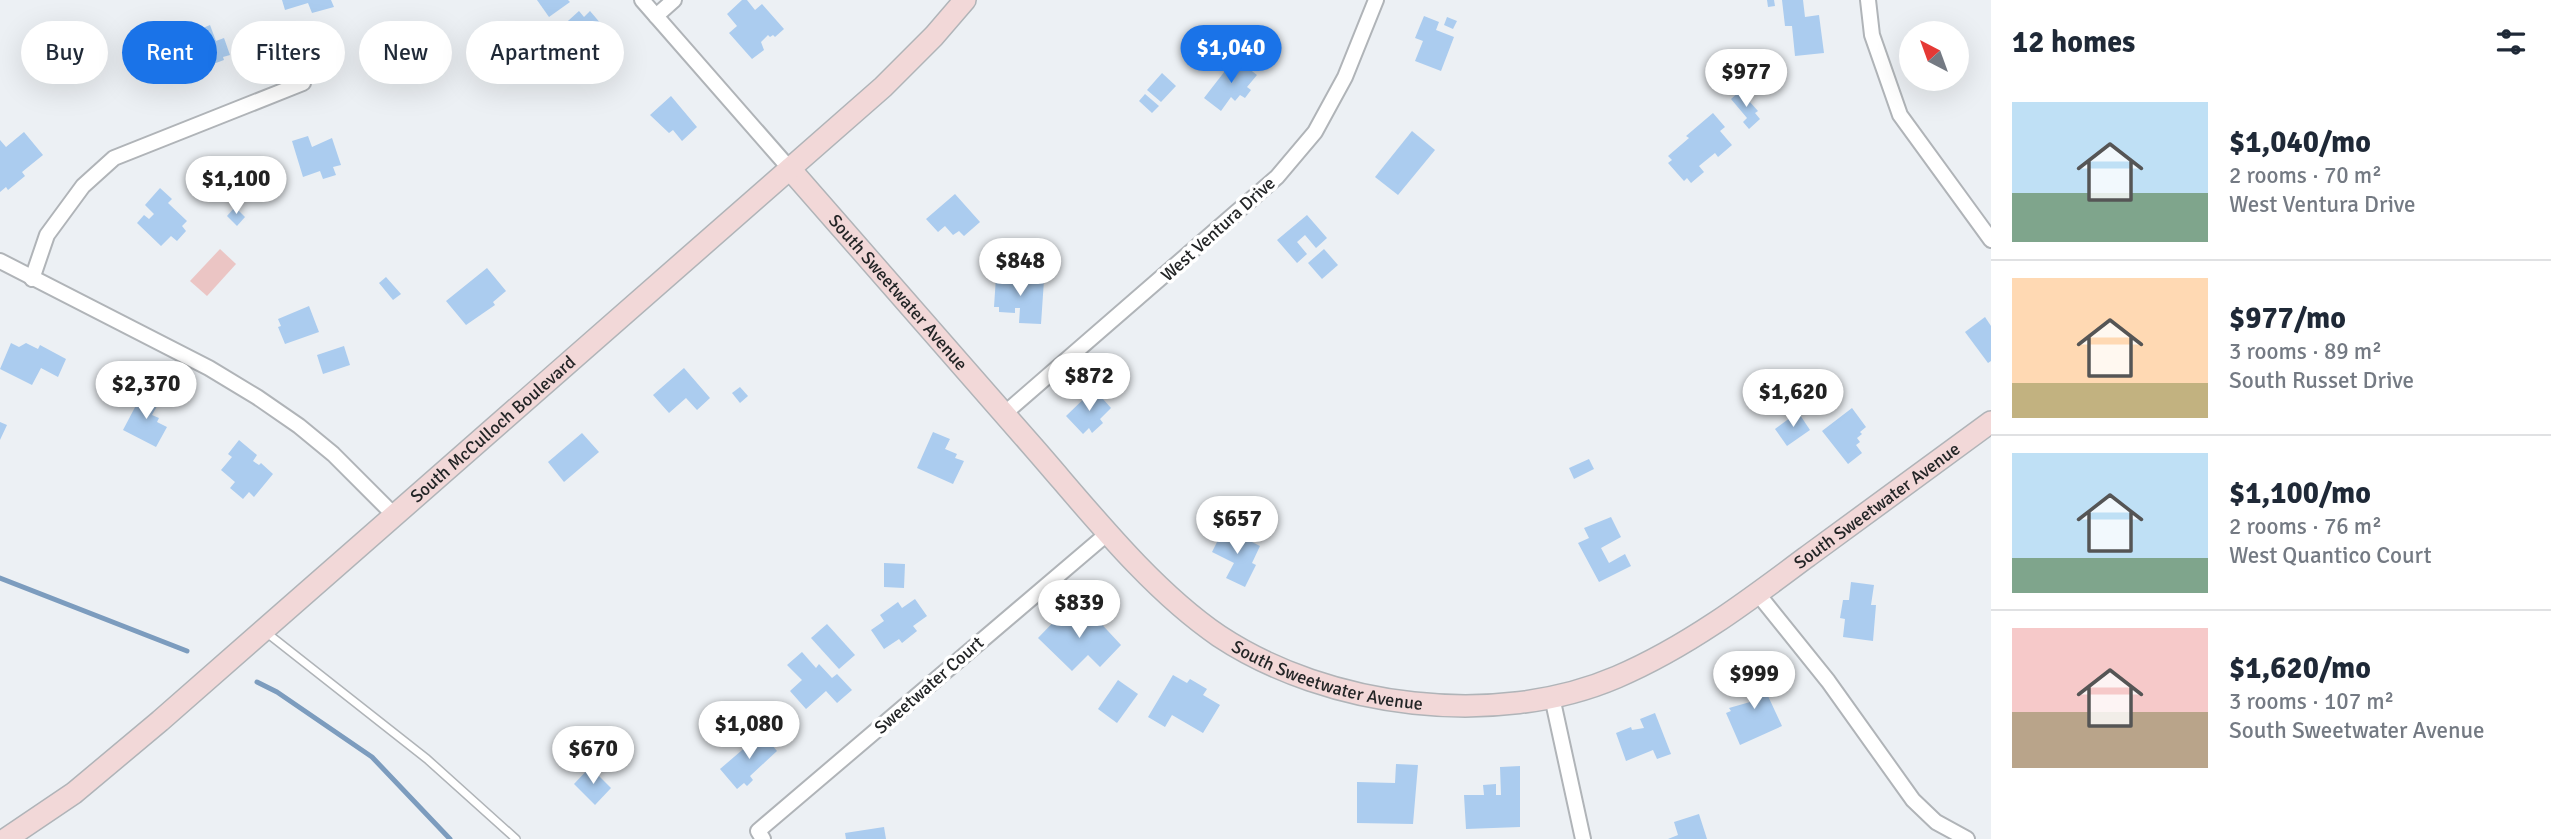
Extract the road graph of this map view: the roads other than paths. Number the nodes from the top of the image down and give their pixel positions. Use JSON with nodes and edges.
{"nodes":[{"id":1,"x":642,"y":0,"type":"edge"},
{"id":2,"x":674,"y":0,"type":"edge"},
{"id":3,"x":965,"y":0,"type":"edge"},
{"id":4,"x":1376,"y":0,"type":"edge"},
{"id":5,"x":1868,"y":0,"type":"edge"},
{"id":6,"x":656,"y":16,"type":"junction"},
{"id":7,"x":300,"y":84,"type":"edge"},
{"id":8,"x":790,"y":169,"type":"junction"},
{"id":9,"x":1991,"y":240,"type":"edge"},
{"id":10,"x":0,"y":261,"type":"edge"},
{"id":11,"x":32,"y":279,"type":"junction"},
{"id":12,"x":1004,"y":414,"type":"junction"},
{"id":13,"x":1991,"y":422,"type":"edge"},
{"id":14,"x":394,"y":515,"type":"junction"},
{"id":15,"x":1108,"y":533,"type":"junction"},
{"id":16,"x":1758,"y":594,"type":"junction"},
{"id":17,"x":263,"y":630,"type":"junction"},
{"id":18,"x":1552,"y":697,"type":"junction"},
{"id":19,"x":6,"y":839,"type":"edge"},
{"id":20,"x":516,"y":839,"type":"edge"},
{"id":21,"x":763,"y":839,"type":"edge"},
{"id":22,"x":1583,"y":839,"type":"edge"},
{"id":23,"x":1967,"y":839,"type":"edge"}],
"edges":[{"from":1,"to":6,"type":"street"},
{"from":2,"to":6,"type":"street"},
{"from":3,"to":8,"type":"street","name":"South McCulloch Boulevard"},
{"from":4,"to":12,"type":"street","name":"West Ventura Drive"},
{"from":5,"to":9,"type":"street"},
{"from":6,"to":8,"type":"street"},
{"from":7,"to":11,"type":"street"},
{"from":8,"to":12,"type":"street","name":"South Sweetwater Avenue"},
{"from":8,"to":14,"type":"street","name":"South McCulloch Boulevard"},
{"from":10,"to":11,"type":"street"},
{"from":11,"to":14,"type":"street"},
{"from":12,"to":15,"type":"street","name":"South Sweetwater Avenue"},
{"from":13,"to":16,"type":"street","name":"South Sweetwater Avenue"},
{"from":14,"to":17,"type":"street","name":"South McCulloch Boulevard"},
{"from":15,"to":18,"type":"street","name":"South Sweetwater Avenue"},
{"from":15,"to":21,"type":"street","name":"Sweetwater Court"},
{"from":16,"to":18,"type":"street","name":"South Sweetwater Avenue"},
{"from":16,"to":23,"type":"street"},
{"from":17,"to":19,"type":"street","name":"South McCulloch Boulevard"},
{"from":17,"to":20,"type":"lane"},
{"from":18,"to":22,"type":"street"}]}
